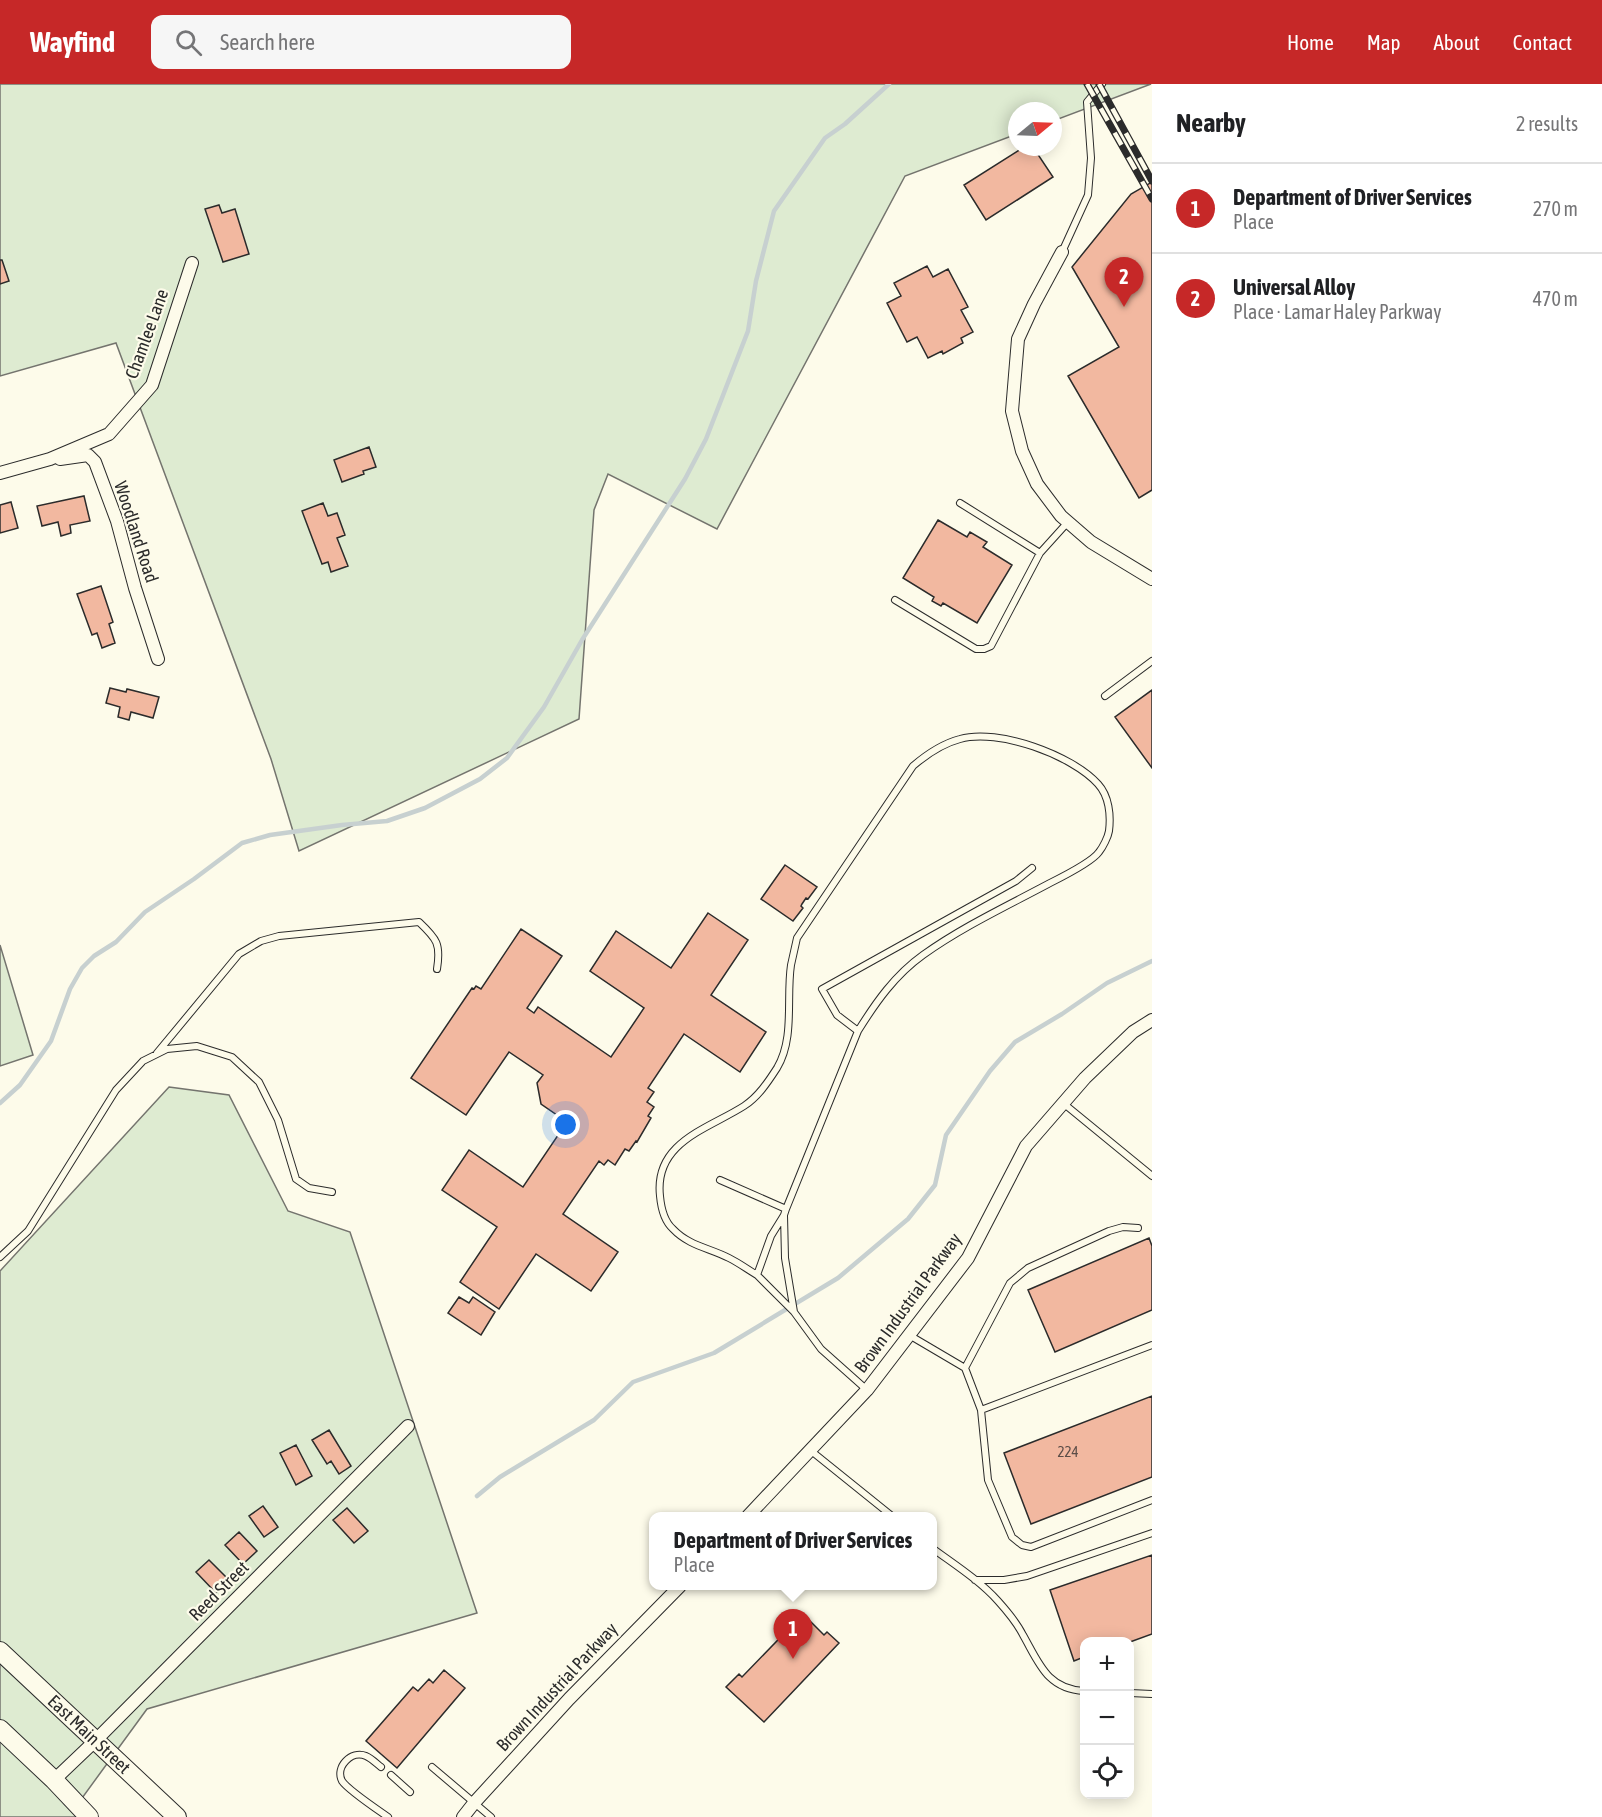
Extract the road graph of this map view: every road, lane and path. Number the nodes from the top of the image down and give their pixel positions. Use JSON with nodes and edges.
{"nodes":[{"id":1,"x":1102,"y":84,"type":"edge"},
{"id":2,"x":1062,"y":252,"type":"joint"},
{"id":3,"x":192,"y":262,"type":"dead end"},
{"id":4,"x":50,"y":459,"type":"junction"},
{"id":5,"x":0,"y":473,"type":"edge"},
{"id":6,"x":960,"y":503,"type":"dead end"},
{"id":7,"x":1068,"y":522,"type":"junction"},
{"id":8,"x":1040,"y":553,"type":"junction"},
{"id":9,"x":1152,"y":579,"type":"edge"},
{"id":10,"x":895,"y":600,"type":"dead end"},
{"id":11,"x":158,"y":659,"type":"dead end"},
{"id":12,"x":1152,"y":661,"type":"edge"},
{"id":13,"x":1105,"y":696,"type":"dead end"},
{"id":14,"x":1032,"y":868,"type":"dead end"},
{"id":15,"x":437,"y":969,"type":"dead end"},
{"id":16,"x":1152,"y":1020,"type":"edge"},
{"id":17,"x":858,"y":1031,"type":"junction"},
{"id":18,"x":156,"y":1055,"type":"junction"},
{"id":19,"x":1063,"y":1103,"type":"junction"},
{"id":20,"x":1152,"y":1176,"type":"edge"},
{"id":21,"x":720,"y":1179,"type":"dead end"},
{"id":22,"x":332,"y":1192,"type":"dead end"},
{"id":23,"x":785,"y":1212,"type":"junction"},
{"id":24,"x":1138,"y":1228,"type":"dead end"},
{"id":25,"x":0,"y":1257,"type":"edge"},
{"id":26,"x":757,"y":1275,"type":"junction"},
{"id":27,"x":794,"y":1312,"type":"junction"},
{"id":28,"x":909,"y":1335,"type":"junction"},
{"id":29,"x":1152,"y":1345,"type":"edge"},
{"id":30,"x":965,"y":1368,"type":"junction"},
{"id":31,"x":867,"y":1390,"type":"junction"},
{"id":32,"x":981,"y":1410,"type":"junction"},
{"id":33,"x":408,"y":1426,"type":"dead end"},
{"id":34,"x":810,"y":1450,"type":"junction"},
{"id":35,"x":1152,"y":1500,"type":"edge"},
{"id":36,"x":751,"y":1512,"type":"edge"},
{"id":37,"x":887,"y":1512,"type":"edge"},
{"id":38,"x":1152,"y":1533,"type":"edge"},
{"id":39,"x":937,"y":1551,"type":"edge"},
{"id":40,"x":975,"y":1580,"type":"junction"},
{"id":41,"x":676,"y":1590,"type":"edge"},
{"id":42,"x":0,"y":1651,"type":"edge"},
{"id":43,"x":1080,"y":1691,"type":"edge"},
{"id":44,"x":1134,"y":1693,"type":"edge"},
{"id":45,"x":1152,"y":1694,"type":"edge"},
{"id":46,"x":0,"y":1730,"type":"edge"},
{"id":47,"x":95,"y":1741,"type":"junction"},
{"id":48,"x":381,"y":1767,"type":"dead end"},
{"id":49,"x":432,"y":1767,"type":"dead end"},
{"id":50,"x":391,"y":1775,"type":"dead end"},
{"id":51,"x":54,"y":1780,"type":"junction"},
{"id":52,"x":410,"y":1792,"type":"dead end"},
{"id":53,"x":474,"y":1803,"type":"junction"},
{"id":54,"x":89,"y":1817,"type":"edge"},
{"id":55,"x":177,"y":1817,"type":"edge"},
{"id":56,"x":388,"y":1817,"type":"edge"},
{"id":57,"x":463,"y":1817,"type":"edge"},
{"id":58,"x":491,"y":1817,"type":"edge"}],
"edges":[{"from":1,"to":2,"type":"lane"},
{"from":2,"to":7,"type":"street"},
{"from":3,"to":4,"type":"street","name":"Chamlee Lane"},
{"from":4,"to":5,"type":"street","name":"Chamlee Lane"},
{"from":4,"to":11,"type":"street","name":"Woodland Road"},
{"from":6,"to":8,"type":"lane"},
{"from":7,"to":8,"type":"lane"},
{"from":7,"to":9,"type":"street"},
{"from":8,"to":10,"type":"lane"},
{"from":12,"to":13,"type":"lane"},
{"from":14,"to":17,"type":"lane"},
{"from":15,"to":18,"type":"lane"},
{"from":16,"to":19,"type":"street","name":"Brown Industrial Parkway"},
{"from":17,"to":23,"type":"lane"},
{"from":17,"to":26,"type":"lane"},
{"from":18,"to":22,"type":"lane"},
{"from":18,"to":25,"type":"lane"},
{"from":19,"to":20,"type":"lane"},
{"from":19,"to":28,"type":"street","name":"Brown Industrial Parkway"},
{"from":21,"to":23,"type":"lane"},
{"from":23,"to":26,"type":"lane"},
{"from":23,"to":27,"type":"lane"},
{"from":24,"to":30,"type":"lane"},
{"from":26,"to":27,"type":"lane"},
{"from":27,"to":31,"type":"lane"},
{"from":28,"to":30,"type":"lane"},
{"from":28,"to":31,"type":"street","name":"Brown Industrial Parkway"},
{"from":29,"to":32,"type":"lane"},
{"from":30,"to":32,"type":"lane"},
{"from":31,"to":34,"type":"street","name":"Brown Industrial Parkway"},
{"from":32,"to":35,"type":"lane"},
{"from":33,"to":47,"type":"street","name":"Reed Street"},
{"from":34,"to":36,"type":"street","name":"Brown Industrial Parkway"},
{"from":34,"to":37,"type":"lane"},
{"from":38,"to":40,"type":"lane"},
{"from":39,"to":40,"type":"lane"},
{"from":40,"to":43,"type":"lane"},
{"from":41,"to":53,"type":"street","name":"Brown Industrial Parkway"},
{"from":42,"to":47,"type":"main road","name":"East Main Street"},
{"from":44,"to":45,"type":"lane"},
{"from":46,"to":51,"type":"main road"},
{"from":47,"to":51,"type":"street","name":"Reed Street"},
{"from":47,"to":55,"type":"main road","name":"East Main Street"},
{"from":48,"to":56,"type":"lane"},
{"from":49,"to":53,"type":"lane"},
{"from":50,"to":52,"type":"lane"},
{"from":51,"to":54,"type":"main road"},
{"from":53,"to":57,"type":"street","name":"Brown Industrial Parkway"},
{"from":53,"to":58,"type":"lane"}]}
